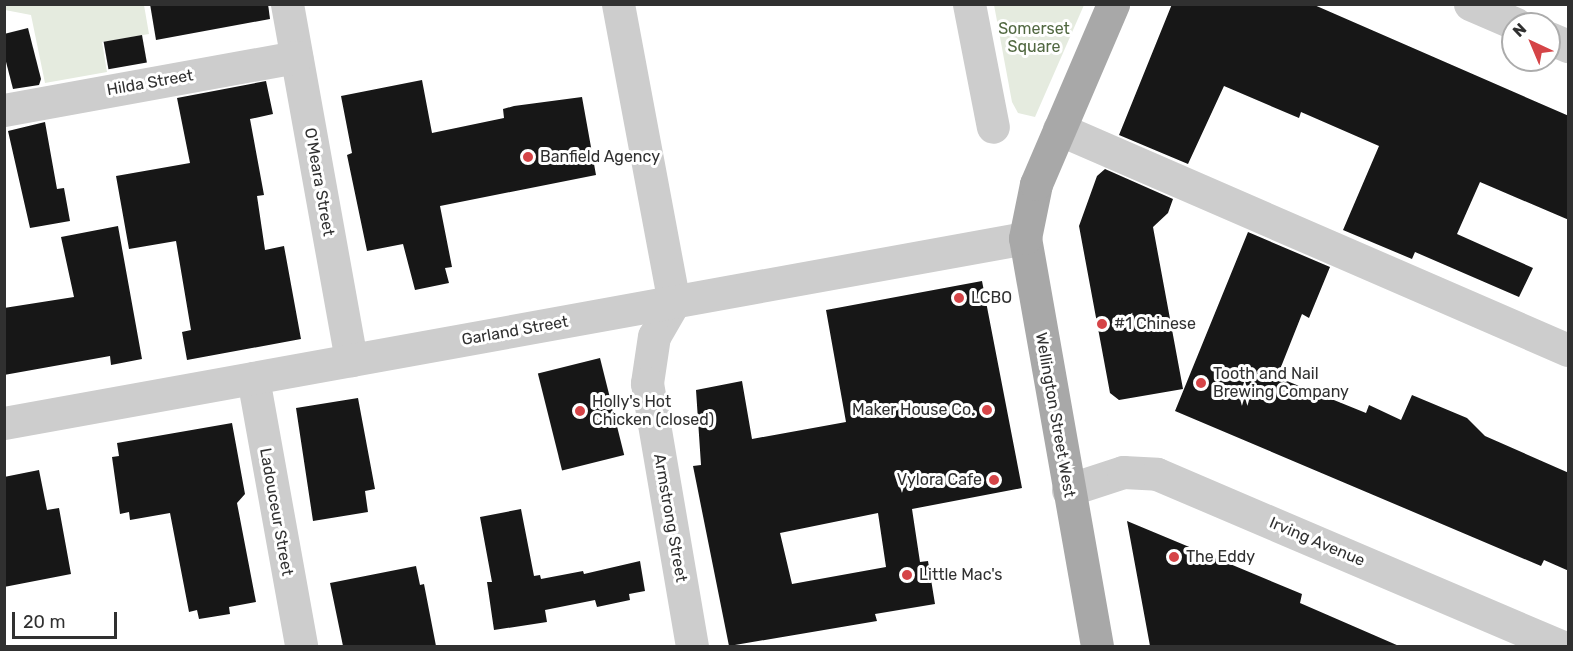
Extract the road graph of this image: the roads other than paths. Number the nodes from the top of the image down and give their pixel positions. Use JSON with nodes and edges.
{"nodes":[{"id":1,"x":287,"y":4,"type":"edge"},
{"id":2,"x":618,"y":4,"type":"edge"},
{"id":3,"x":969,"y":4,"type":"edge"},
{"id":4,"x":1113,"y":4,"type":"edge"},
{"id":5,"x":1470,"y":4,"type":"edge"},
{"id":6,"x":1501,"y":17,"type":"edge"},
{"id":7,"x":296,"y":57,"type":"junction"},
{"id":8,"x":4,"y":110,"type":"edge"},
{"id":9,"x":993,"y":127,"type":"dead end"},
{"id":10,"x":1059,"y":129,"type":"junction"},
{"id":11,"x":1025,"y":238,"type":"junction"},
{"id":12,"x":674,"y":302,"type":"junction"},
{"id":13,"x":1569,"y":350,"type":"edge"},
{"id":14,"x":351,"y":360,"type":"junction"},
{"id":15,"x":253,"y":378,"type":"junction"},
{"id":16,"x":4,"y":423,"type":"edge"},
{"id":17,"x":1068,"y":490,"type":"junction"},
{"id":18,"x":301,"y":646,"type":"edge"},
{"id":19,"x":692,"y":646,"type":"edge"},
{"id":20,"x":1096,"y":646,"type":"edge"},
{"id":21,"x":1561,"y":646,"type":"edge"}],
"edges":[{"from":1,"to":7,"type":"street","name":"O'Meara Street"},
{"from":2,"to":12,"type":"street"},
{"from":3,"to":9,"type":"street"},
{"from":4,"to":10,"type":"main road","name":"Wellington Street West"},
{"from":5,"to":6,"type":"street"},
{"from":7,"to":8,"type":"street","name":"Hilda Street"},
{"from":7,"to":14,"type":"street","name":"O'Meara Street"},
{"from":10,"to":11,"type":"main road","name":"Wellington Street West"},
{"from":10,"to":13,"type":"street"},
{"from":11,"to":12,"type":"street","name":"Garland Street"},
{"from":11,"to":17,"type":"main road","name":"Wellington Street West"},
{"from":12,"to":14,"type":"street","name":"Garland Street"},
{"from":12,"to":19,"type":"street","name":"Armstrong Street"},
{"from":14,"to":15,"type":"street","name":"Garland Street"},
{"from":15,"to":16,"type":"street","name":"Garland Street"},
{"from":15,"to":18,"type":"street","name":"Ladouceur Street"},
{"from":17,"to":20,"type":"main road","name":"Wellington Street West"},
{"from":17,"to":21,"type":"street","name":"Irving Avenue"}]}
